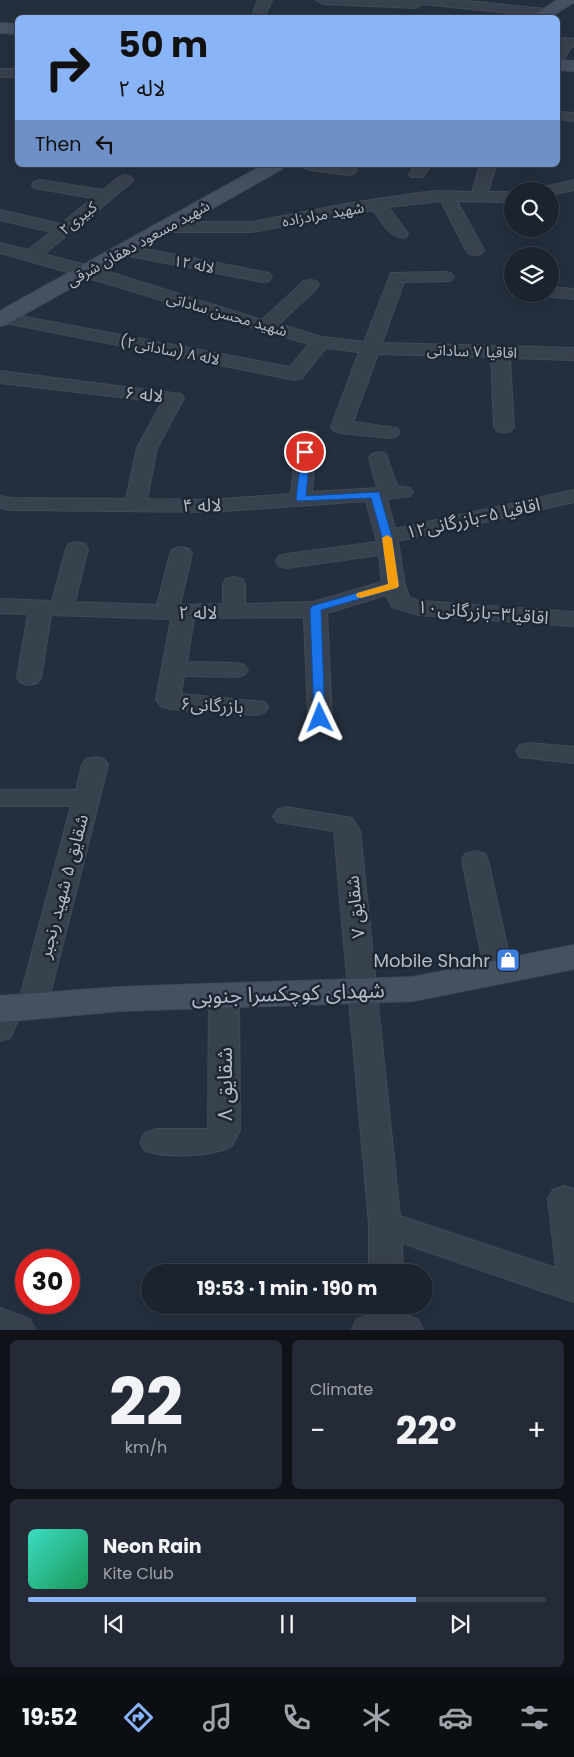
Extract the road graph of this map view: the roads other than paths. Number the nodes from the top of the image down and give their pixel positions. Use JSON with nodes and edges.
{"nodes":[{"id":1,"x":265,"y":0,"type":"edge"},
{"id":2,"x":323,"y":0,"type":"edge"},
{"id":3,"x":418,"y":1,"type":"edge"},
{"id":4,"x":568,"y":2,"type":"edge"},
{"id":5,"x":258,"y":15,"type":"edge"},
{"id":6,"x":410,"y":15,"type":"edge"},
{"id":7,"x":541,"y":15,"type":"edge"},
{"id":8,"x":0,"y":28,"type":"edge"},
{"id":9,"x":15,"y":29,"type":"edge"},
{"id":10,"x":574,"y":43,"type":"edge"},
{"id":11,"x":560,"y":55,"type":"edge"},
{"id":12,"x":560,"y":65,"type":"edge"},
{"id":13,"x":574,"y":66,"type":"edge"},
{"id":14,"x":0,"y":73,"type":"edge"},
{"id":15,"x":15,"y":74,"type":"edge"},
{"id":16,"x":272,"y":167,"type":"edge"},
{"id":17,"x":326,"y":167,"type":"edge"},
{"id":18,"x":487,"y":167,"type":"edge"},
{"id":19,"x":349,"y":170,"type":"dead end"},
{"id":20,"x":125,"y":180,"type":"dead end"},
{"id":21,"x":574,"y":184,"type":"edge"},
{"id":22,"x":40,"y":185,"type":"dead end"},
{"id":23,"x":559,"y":188,"type":"edge"},
{"id":24,"x":106,"y":195,"type":"junction"},
{"id":25,"x":446,"y":196,"type":"junction"},
{"id":26,"x":479,"y":196,"type":"junction"},
{"id":27,"x":504,"y":197,"type":"edge"},
{"id":28,"x":377,"y":204,"type":"junction"},
{"id":29,"x":0,"y":216,"type":"edge"},
{"id":30,"x":166,"y":227,"type":"junction"},
{"id":31,"x":64,"y":230,"type":"junction"},
{"id":32,"x":400,"y":233,"type":"dead end"},
{"id":33,"x":0,"y":248,"type":"edge"},
{"id":34,"x":126,"y":250,"type":"junction"},
{"id":35,"x":475,"y":250,"type":"dead end"},
{"id":36,"x":32,"y":256,"type":"junction"},
{"id":37,"x":87,"y":271,"type":"junction"},
{"id":38,"x":263,"y":277,"type":"dead end"},
{"id":39,"x":445,"y":277,"type":"dead end"},
{"id":40,"x":310,"y":285,"type":"dead end"},
{"id":41,"x":559,"y":293,"type":"edge"},
{"id":42,"x":574,"y":294,"type":"edge"},
{"id":43,"x":2,"y":319,"type":"edge"},
{"id":44,"x":266,"y":326,"type":"junction"},
{"id":45,"x":321,"y":342,"type":"junction"},
{"id":46,"x":369,"y":348,"type":"junction"},
{"id":47,"x":500,"y":352,"type":"junction"},
{"id":48,"x":574,"y":354,"type":"edge"},
{"id":49,"x":0,"y":377,"type":"edge"},
{"id":50,"x":504,"y":427,"type":"dead end"},
{"id":51,"x":390,"y":432,"type":"dead end"},
{"id":52,"x":307,"y":436,"type":"dead end"},
{"id":53,"x":379,"y":458,"type":"dead end"},
{"id":54,"x":389,"y":493,"type":"junction"},
{"id":55,"x":574,"y":496,"type":"edge"},
{"id":56,"x":301,"y":499,"type":"junction"},
{"id":57,"x":0,"y":502,"type":"edge"},
{"id":58,"x":135,"y":505,"type":"junction"},
{"id":59,"x":388,"y":542,"type":"junction"},
{"id":60,"x":76,"y":549,"type":"dead end"},
{"id":61,"x":181,"y":554,"type":"dead end"},
{"id":62,"x":287,"y":561,"type":"dead end"},
{"id":63,"x":234,"y":584,"type":"dead end"},
{"id":64,"x":394,"y":586,"type":"junction"},
{"id":65,"x":0,"y":606,"type":"edge"},
{"id":66,"x":51,"y":608,"type":"junction"},
{"id":67,"x":315,"y":609,"type":"junction"},
{"id":68,"x":175,"y":612,"type":"junction"},
{"id":69,"x":234,"y":612,"type":"junction"},
{"id":70,"x":574,"y":619,"type":"edge"},
{"id":71,"x":175,"y":669,"type":"junction"},
{"id":72,"x":236,"y":670,"type":"dead end"},
{"id":73,"x":29,"y":678,"type":"dead end"},
{"id":74,"x":256,"y":707,"type":"dead end"},
{"id":75,"x":320,"y":718,"type":"dead end"},
{"id":76,"x":529,"y":752,"type":"dead end"},
{"id":77,"x":574,"y":755,"type":"edge"},
{"id":78,"x":95,"y":764,"type":"dead end"},
{"id":79,"x":0,"y":798,"type":"edge"},
{"id":80,"x":86,"y":798,"type":"junction"},
{"id":81,"x":286,"y":816,"type":"dead end"},
{"id":82,"x":475,"y":860,"type":"dead end"},
{"id":83,"x":574,"y":957,"type":"edge"},
{"id":84,"x":499,"y":973,"type":"junction"},
{"id":85,"x":363,"y":990,"type":"junction"},
{"id":86,"x":224,"y":996,"type":"junction"},
{"id":87,"x":10,"y":1014,"type":"edge"},
{"id":88,"x":156,"y":1142,"type":"dead end"},
{"id":89,"x":564,"y":1199,"type":"dead end"},
{"id":90,"x":384,"y":1224,"type":"junction"},
{"id":91,"x":386,"y":1264,"type":"edge"},
{"id":92,"x":574,"y":1276,"type":"edge"},
{"id":93,"x":574,"y":1288,"type":"edge"},
{"id":94,"x":0,"y":1323,"type":"edge"},
{"id":95,"x":18,"y":1330,"type":"edge"}],
"edges":[{"from":1,"to":5,"type":"street"},
{"from":2,"to":3,"type":"street"},
{"from":3,"to":6,"type":"street"},
{"from":3,"to":7,"type":"street"},
{"from":4,"to":7,"type":"main road"},
{"from":8,"to":9,"type":"main road"},
{"from":10,"to":11,"type":"street"},
{"from":12,"to":13,"type":"main road"},
{"from":14,"to":15,"type":"street"},
{"from":16,"to":30,"type":"main road","name":"شهید مسعود دهقان شرقی"},
{"from":17,"to":19,"type":"street"},
{"from":18,"to":26,"type":"street"},
{"from":20,"to":24,"type":"street","name":"کبیری۲"},
{"from":21,"to":23,"type":"street"},
{"from":22,"to":24,"type":"street"},
{"from":24,"to":31,"type":"street","name":"کبیری۲"},
{"from":25,"to":26,"type":"street","name":"شهید مرادزاده"},
{"from":25,"to":28,"type":"street","name":"شهید مرادزاده"},
{"from":25,"to":35,"type":"street"},
{"from":26,"to":27,"type":"street","name":"شهید مرادزاده"},
{"from":28,"to":30,"type":"street","name":"شهید مرادزاده"},
{"from":28,"to":32,"type":"street"},
{"from":29,"to":31,"type":"street"},
{"from":30,"to":34,"type":"main road","name":"شهید مسعود دهقان شرقی"},
{"from":31,"to":36,"type":"street","name":"کبیری۲"},
{"from":33,"to":36,"type":"street","name":"شهید محسن ساداتی"},
{"from":34,"to":37,"type":"main road","name":"شهید مسعود دهقان شرقی"},
{"from":34,"to":38,"type":"street","name":"لاله ۱۲"},
{"from":36,"to":37,"type":"street","name":"شهید محسن ساداتی"},
{"from":37,"to":43,"type":"main road","name":"شهید مسعود دهقان شرقی"},
{"from":37,"to":44,"type":"street","name":"شهید محسن ساداتی"},
{"from":39,"to":46,"type":"street"},
{"from":40,"to":44,"type":"street"},
{"from":41,"to":42,"type":"street"},
{"from":43,"to":45,"type":"street","name":"لاله ۸ (ساداتی۲)"},
{"from":44,"to":45,"type":"street","name":"شهید محسن ساداتی"},
{"from":45,"to":46,"type":"street","name":"شهید محسن ساداتی"},
{"from":46,"to":47,"type":"street","name":"اقاقیا ۷ ساداتی"},
{"from":46,"to":51,"type":"street"},
{"from":47,"to":48,"type":"street","name":"اقاقیا ۷ ساداتی"},
{"from":47,"to":50,"type":"street"},
{"from":49,"to":58,"type":"street","name":"لاله ۶"},
{"from":52,"to":56,"type":"street"},
{"from":53,"to":54,"type":"street","name":"اقاقیا ۵-بازرگانی۱۲"},
{"from":54,"to":56,"type":"street","name":"لاله ۴"},
{"from":54,"to":59,"type":"street","name":"اقاقیا ۵-بازرگانی۱۲"},
{"from":55,"to":59,"type":"street","name":"اقاقیا ۵-بازرگانی۱۲"},
{"from":56,"to":58,"type":"street","name":"لاله ۴"},
{"from":57,"to":58,"type":"street","name":"لاله ۴"},
{"from":59,"to":62,"type":"street"},
{"from":59,"to":64,"type":"street","name":"اقاقیا۳-بازرگانی۱۰"},
{"from":60,"to":66,"type":"street"},
{"from":61,"to":68,"type":"street","name":"بازرگانی۶"},
{"from":63,"to":69,"type":"street"},
{"from":64,"to":67,"type":"street","name":"لاله ۲"},
{"from":64,"to":70,"type":"street","name":"اقاقیا۳-بازرگانی۱۰"},
{"from":65,"to":66,"type":"street","name":"لاله ۲"},
{"from":66,"to":68,"type":"street","name":"لاله ۲"},
{"from":66,"to":73,"type":"street"},
{"from":67,"to":69,"type":"street","name":"لاله ۲"},
{"from":67,"to":75,"type":"street"},
{"from":68,"to":69,"type":"street","name":"لاله ۲"},
{"from":68,"to":71,"type":"street","name":"بازرگانی۶"},
{"from":71,"to":72,"type":"street"},
{"from":71,"to":74,"type":"street","name":"بازرگانی۶"},
{"from":76,"to":77,"type":"street"},
{"from":78,"to":80,"type":"street","name":"شقایق ۵ شهید رنجبر"},
{"from":79,"to":80,"type":"street"},
{"from":80,"to":87,"type":"street","name":"شقایق ۵ شهید رنجبر"},
{"from":81,"to":85,"type":"street","name":"شقایق ۷"},
{"from":82,"to":84,"type":"street"},
{"from":83,"to":84,"type":"main road","name":"شهدای کوچکسرا جنوبی"},
{"from":84,"to":85,"type":"main road","name":"شهدای کوچکسرا جنوبی"},
{"from":85,"to":86,"type":"main road","name":"شهدای کوچکسرا جنوبی"},
{"from":85,"to":90,"type":"street","name":"شقایق ۷"},
{"from":86,"to":87,"type":"main road","name":"شهدای کوچکسرا جنوبی"},
{"from":86,"to":88,"type":"street","name":"شقایق ۸"},
{"from":89,"to":92,"type":"street"},
{"from":90,"to":91,"type":"street","name":"شقایق ۷"},
{"from":90,"to":93,"type":"street"},
{"from":94,"to":95,"type":"street"}]}
